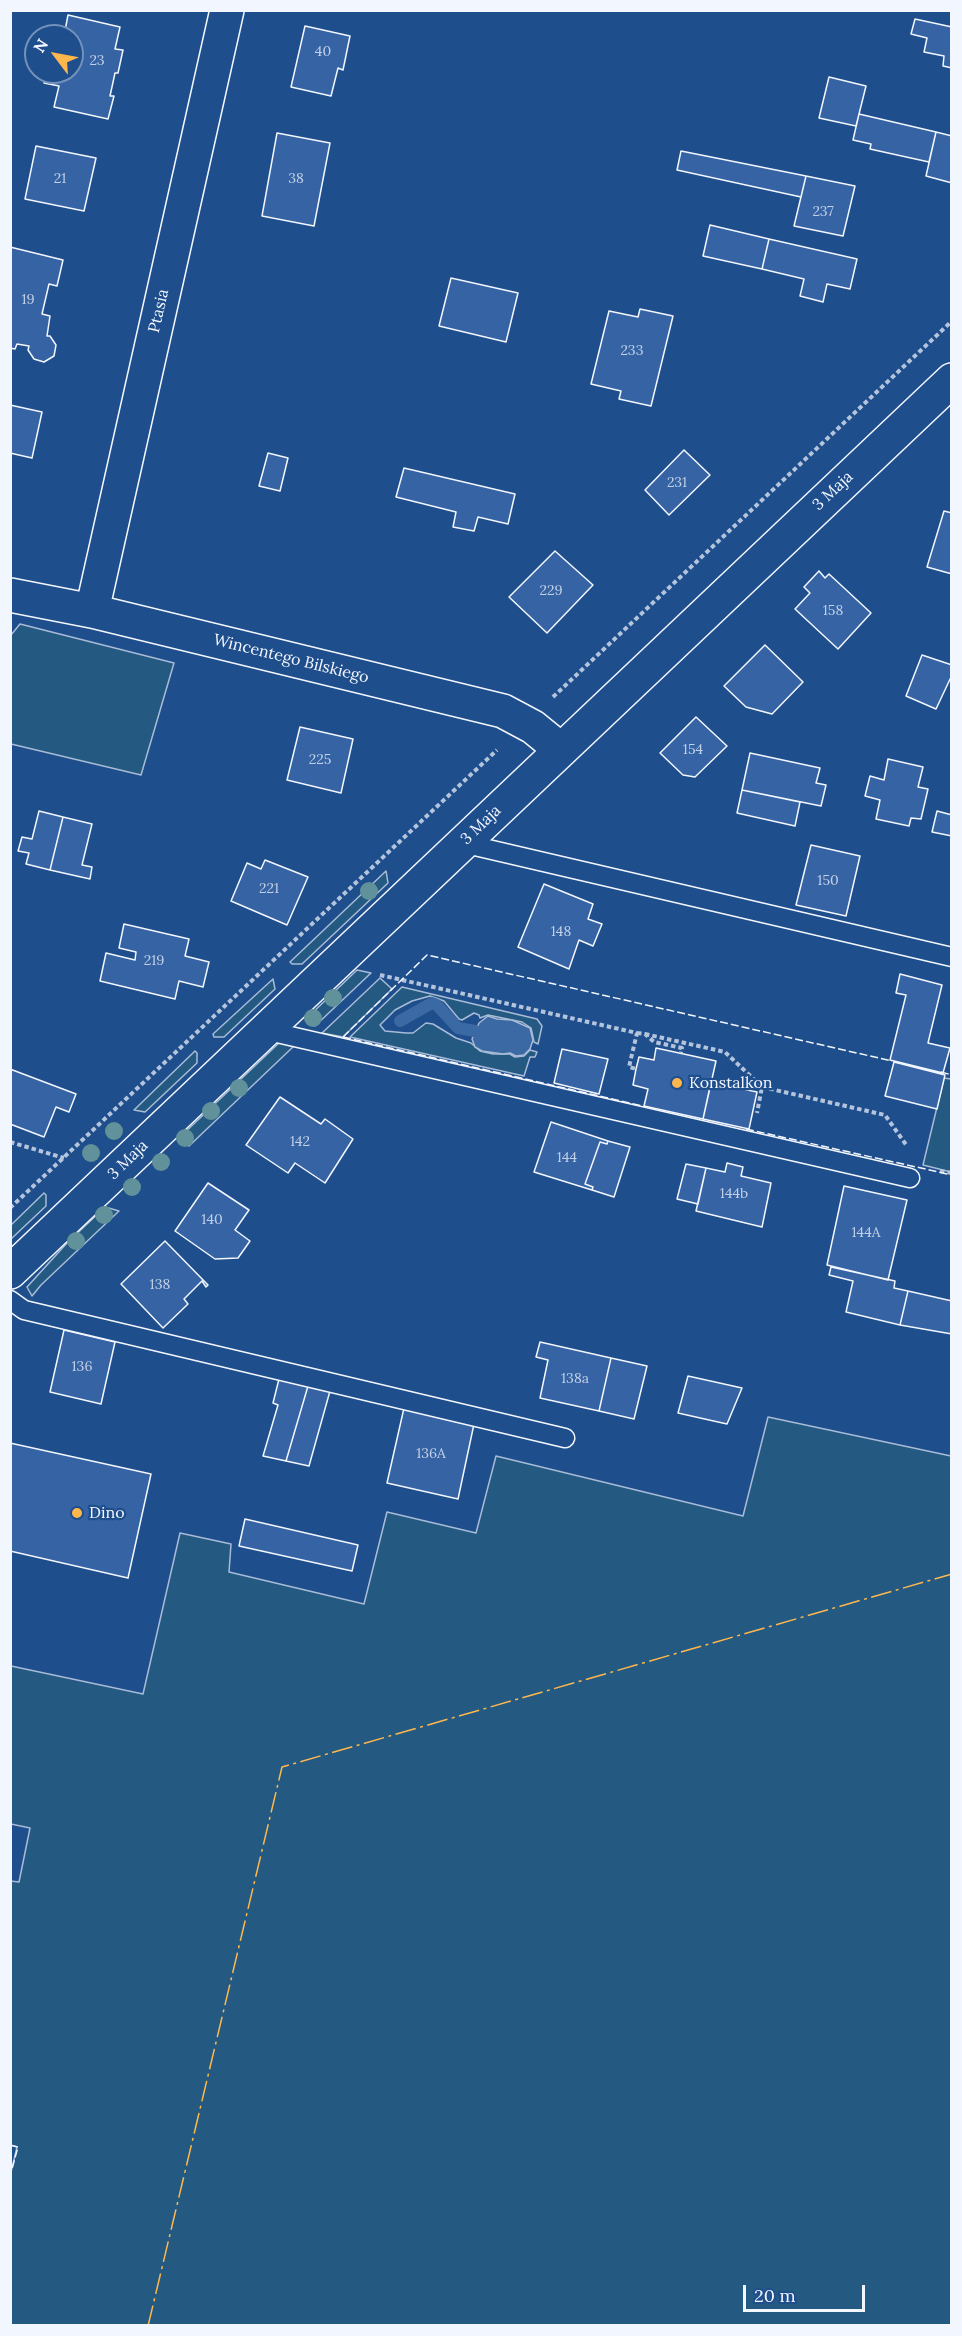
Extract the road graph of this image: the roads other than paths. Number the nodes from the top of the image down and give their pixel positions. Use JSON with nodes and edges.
{"nodes":[{"id":1,"x":227,"y":10,"type":"edge"},
{"id":2,"x":951,"y":380,"type":"edge"},
{"id":3,"x":12,"y":597,"type":"edge"},
{"id":4,"x":92,"y":611,"type":"junction"},
{"id":5,"x":560,"y":749,"type":"junction"},
{"id":6,"x":462,"y":843,"type":"junction"},
{"id":7,"x":951,"y":957,"type":"edge"},
{"id":8,"x":264,"y":1030,"type":"junction"},
{"id":9,"x":910,"y":1178,"type":"dead end"},
{"id":10,"x":10,"y":1272,"type":"edge"},
{"id":11,"x":10,"y":1300,"type":"edge"},
{"id":12,"x":565,"y":1438,"type":"dead end"}],
"edges":[{"from":1,"to":4,"type":"street","name":"Ptasia"},
{"from":2,"to":5,"type":"street","name":"3 Maja"},
{"from":3,"to":4,"type":"street","name":"Wincentego Bilskiego"},
{"from":4,"to":5,"type":"street","name":"Wincentego Bilskiego"},
{"from":5,"to":6,"type":"street","name":"3 Maja"},
{"from":6,"to":7,"type":"lane"},
{"from":6,"to":8,"type":"street","name":"3 Maja"},
{"from":8,"to":9,"type":"lane"},
{"from":8,"to":10,"type":"street","name":"3 Maja"},
{"from":11,"to":12,"type":"lane"}]}
